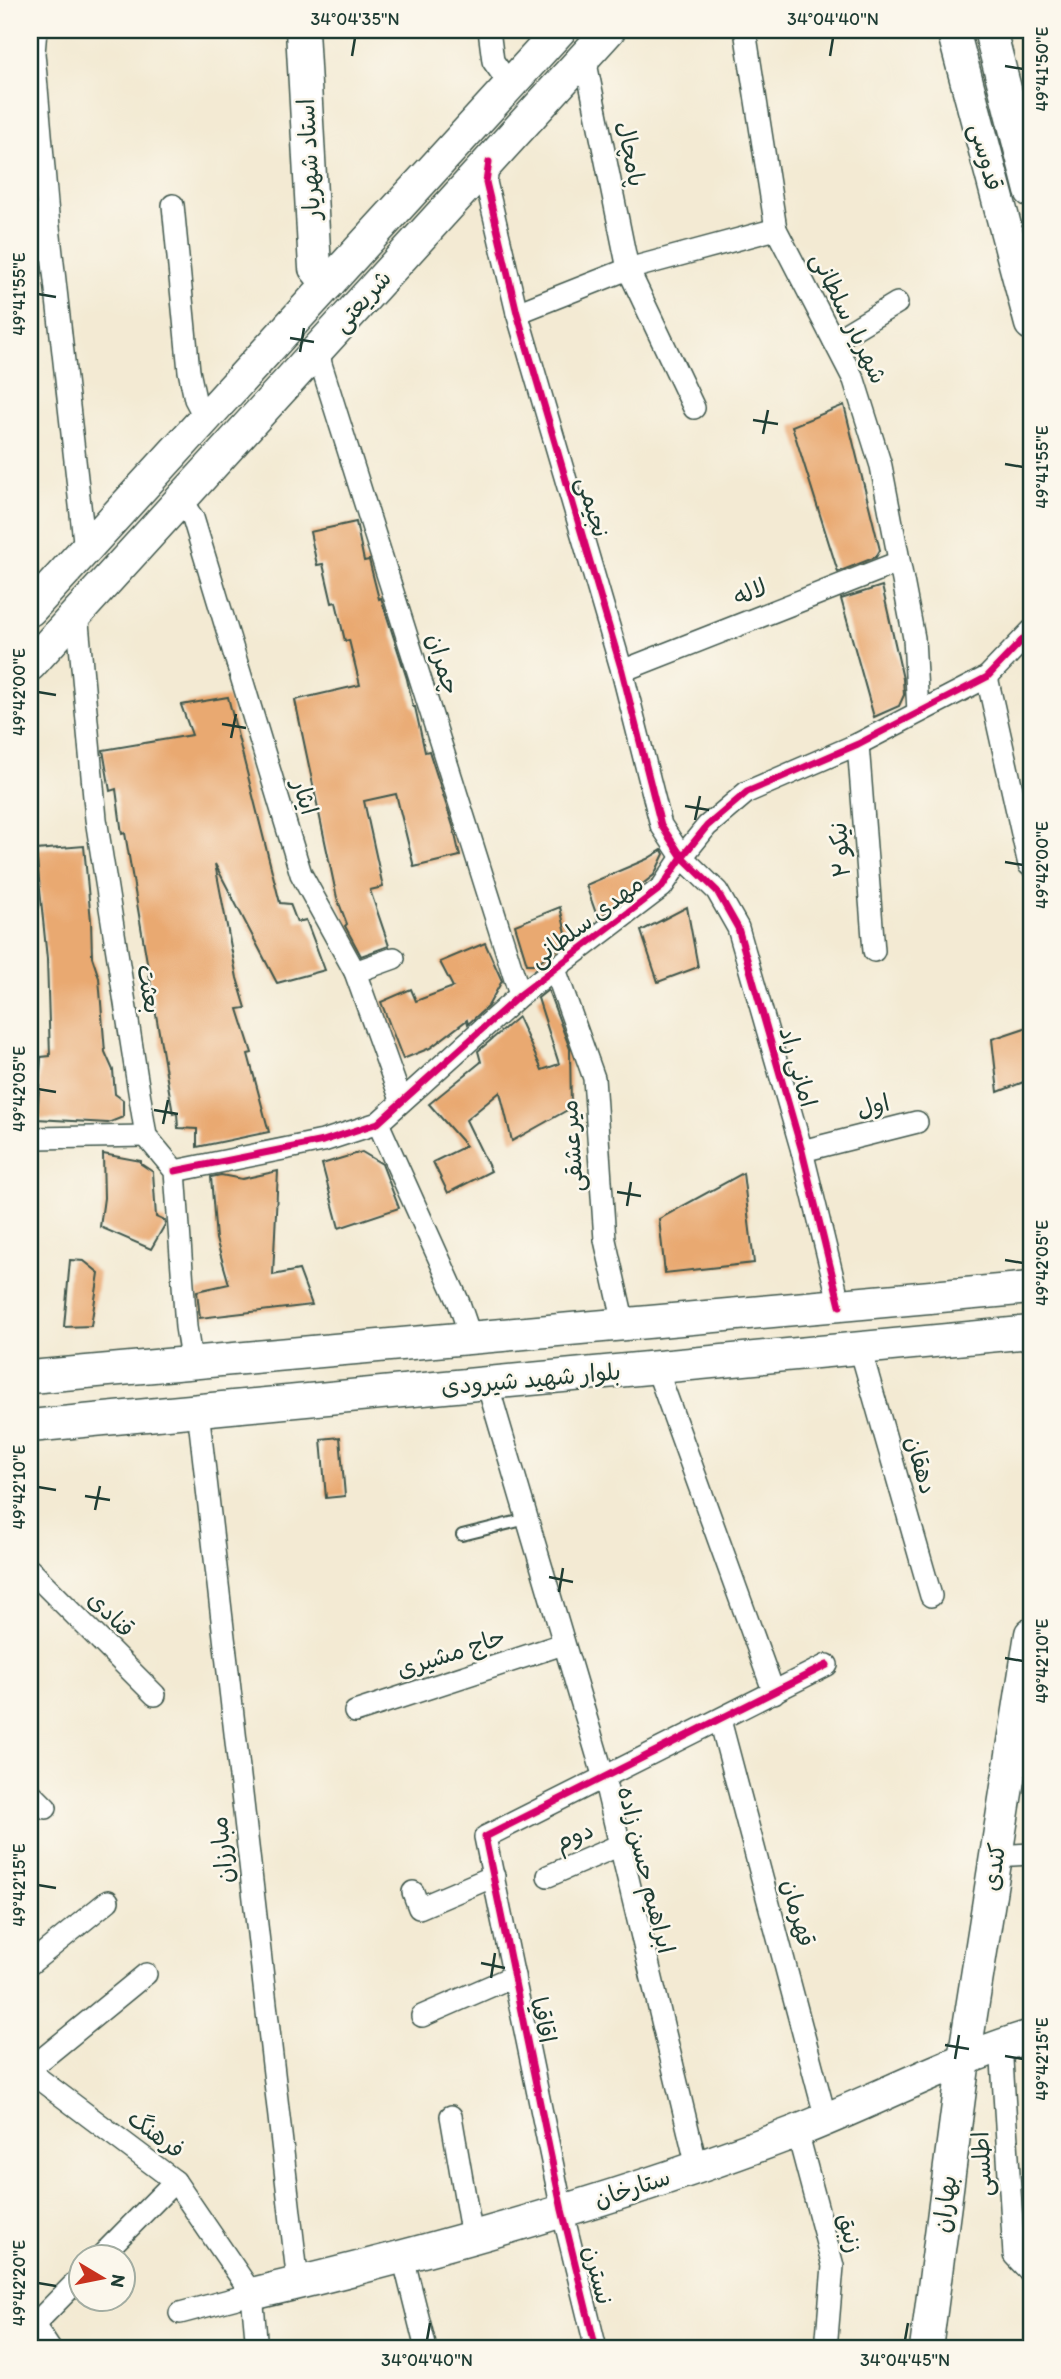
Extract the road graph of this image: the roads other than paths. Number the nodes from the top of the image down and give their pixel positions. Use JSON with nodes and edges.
{"nodes":[{"id":1,"x":36,"y":30,"type":"edge"},
{"id":2,"x":302,"y":30,"type":"edge"},
{"id":3,"x":489,"y":30,"type":"edge"},
{"id":4,"x":560,"y":30,"type":"edge"},
{"id":5,"x":746,"y":30,"type":"edge"},
{"id":6,"x":953,"y":30,"type":"edge"},
{"id":7,"x":990,"y":30,"type":"edge"},
{"id":8,"x":600,"y":39,"type":"edge"},
{"id":9,"x":510,"y":85,"type":"junction"},
{"id":10,"x":489,"y":162,"type":"junction"},
{"id":11,"x":1031,"y":191,"type":"edge"},
{"id":12,"x":173,"y":205,"type":"dead end"},
{"id":13,"x":39,"y":228,"type":"edge"},
{"id":14,"x":776,"y":229,"type":"junction"},
{"id":15,"x":628,"y":269,"type":"junction"},
{"id":16,"x":328,"y":284,"type":"junction"},
{"id":17,"x":897,"y":303,"type":"dead end"},
{"id":18,"x":517,"y":313,"type":"junction"},
{"id":19,"x":1031,"y":324,"type":"edge"},
{"id":20,"x":834,"y":341,"type":"junction"},
{"id":21,"x":319,"y":348,"type":"junction"},
{"id":22,"x":694,"y":408,"type":"dead end"},
{"id":23,"x":205,"y":418,"type":"junction"},
{"id":24,"x":180,"y":500,"type":"junction"},
{"id":25,"x":85,"y":550,"type":"junction"},
{"id":26,"x":899,"y":562,"type":"junction"},
{"id":27,"x":30,"y":610,"type":"edge"},
{"id":28,"x":77,"y":612,"type":"junction"},
{"id":29,"x":1031,"y":631,"type":"edge"},
{"id":30,"x":30,"y":664,"type":"edge"},
{"id":31,"x":622,"y":671,"type":"junction"},
{"id":32,"x":987,"y":677,"type":"junction"},
{"id":33,"x":918,"y":712,"type":"junction"},
{"id":34,"x":858,"y":744,"type":"junction"},
{"id":35,"x":682,"y":857,"type":"junction"},
{"id":36,"x":1029,"y":865,"type":"dead end"},
{"id":37,"x":874,"y":951,"type":"dead end"},
{"id":38,"x":394,"y":958,"type":"dead end"},
{"id":39,"x":555,"y":969,"type":"junction"},
{"id":40,"x":355,"y":972,"type":"junction"},
{"id":41,"x":520,"y":995,"type":"junction"},
{"id":42,"x":401,"y":1100,"type":"junction"},
{"id":43,"x":917,"y":1122,"type":"dead end"},
{"id":44,"x":377,"y":1123,"type":"junction"},
{"id":45,"x":146,"y":1136,"type":"junction"},
{"id":46,"x":36,"y":1138,"type":"dead end"},
{"id":47,"x":802,"y":1151,"type":"junction"},
{"id":48,"x":175,"y":1171,"type":"junction"},
{"id":49,"x":1031,"y":1288,"type":"edge"},
{"id":50,"x":840,"y":1306,"type":"junction"},
{"id":51,"x":624,"y":1324,"type":"junction"},
{"id":52,"x":1031,"y":1332,"type":"edge"},
{"id":53,"x":471,"y":1338,"type":"junction"},
{"id":54,"x":860,"y":1348,"type":"junction"},
{"id":55,"x":192,"y":1365,"type":"junction"},
{"id":56,"x":656,"y":1367,"type":"junction"},
{"id":57,"x":30,"y":1377,"type":"edge"},
{"id":58,"x":487,"y":1383,"type":"junction"},
{"id":59,"x":198,"y":1410,"type":"junction"},
{"id":60,"x":30,"y":1426,"type":"edge"},
{"id":61,"x":527,"y":1519,"type":"junction"},
{"id":62,"x":462,"y":1535,"type":"dead end"},
{"id":63,"x":30,"y":1570,"type":"edge"},
{"id":64,"x":931,"y":1595,"type":"dead end"},
{"id":65,"x":1031,"y":1634,"type":"edge"},
{"id":66,"x":563,"y":1644,"type":"junction"},
{"id":67,"x":827,"y":1665,"type":"dead end"},
{"id":68,"x":774,"y":1693,"type":"junction"},
{"id":69,"x":155,"y":1695,"type":"dead end"},
{"id":70,"x":355,"y":1712,"type":"dead end"},
{"id":71,"x":720,"y":1720,"type":"junction"},
{"id":72,"x":604,"y":1778,"type":"junction"},
{"id":73,"x":30,"y":1792,"type":"edge"},
{"id":74,"x":46,"y":1808,"type":"dead end"},
{"id":75,"x":620,"y":1845,"type":"junction"},
{"id":76,"x":1031,"y":1854,"type":"edge"},
{"id":77,"x":996,"y":1856,"type":"junction"},
{"id":78,"x":494,"y":1876,"type":"junction"},
{"id":79,"x":548,"y":1876,"type":"dead end"},
{"id":80,"x":413,"y":1892,"type":"dead end"},
{"id":81,"x":108,"y":1901,"type":"dead end"},
{"id":82,"x":30,"y":1964,"type":"edge"},
{"id":83,"x":146,"y":1974,"type":"dead end"},
{"id":84,"x":514,"y":1976,"type":"junction"},
{"id":85,"x":422,"y":2016,"type":"dead end"},
{"id":86,"x":1031,"y":2036,"type":"edge"},
{"id":87,"x":1002,"y":2044,"type":"junction"},
{"id":88,"x":964,"y":2059,"type":"junction"},
{"id":89,"x":30,"y":2071,"type":"edge"},
{"id":90,"x":451,"y":2116,"type":"dead end"},
{"id":91,"x":826,"y":2119,"type":"junction"},
{"id":92,"x":797,"y":2131,"type":"junction"},
{"id":93,"x":697,"y":2167,"type":"junction"},
{"id":94,"x":175,"y":2181,"type":"junction"},
{"id":95,"x":1021,"y":2206,"type":"edge"},
{"id":96,"x":562,"y":2210,"type":"junction"},
{"id":97,"x":472,"y":2237,"type":"junction"},
{"id":98,"x":115,"y":2242,"type":"edge"},
{"id":99,"x":403,"y":2258,"type":"junction"},
{"id":100,"x":1031,"y":2273,"type":"edge"},
{"id":101,"x":298,"y":2283,"type":"junction"},
{"id":102,"x":66,"y":2291,"type":"edge"},
{"id":103,"x":251,"y":2294,"type":"junction"},
{"id":104,"x":180,"y":2313,"type":"dead end"},
{"id":105,"x":32,"y":2324,"type":"edge"},
{"id":106,"x":50,"y":2349,"type":"edge"},
{"id":107,"x":257,"y":2349,"type":"edge"},
{"id":108,"x":426,"y":2349,"type":"edge"},
{"id":109,"x":596,"y":2349,"type":"edge"},
{"id":110,"x":825,"y":2349,"type":"edge"},
{"id":111,"x":926,"y":2349,"type":"edge"}],
"edges":[{"from":1,"to":13,"type":"street"},
{"from":2,"to":16,"type":"main road","name":"استاد شهریار"},
{"from":3,"to":9,"type":"street"},
{"from":4,"to":9,"type":"main road","name":"شریعتی"},
{"from":5,"to":14,"type":"street","name":"شهریار سلطانی"},
{"from":6,"to":19,"type":"main road","name":"قدوسی"},
{"from":7,"to":11,"type":"main road","name":"قدوسی"},
{"from":8,"to":10,"type":"main road","name":"شریعتی"},
{"from":8,"to":15,"type":"street","name":"پامچال"},
{"from":9,"to":16,"type":"main road","name":"شریعتی"},
{"from":10,"to":18,"type":"street","name":"نجیمی"},
{"from":10,"to":21,"type":"main road","name":"شریعتی"},
{"from":12,"to":23,"type":"street"},
{"from":13,"to":25,"type":"street"},
{"from":14,"to":15,"type":"street"},
{"from":14,"to":20,"type":"street","name":"شهریار سلطانی"},
{"from":15,"to":18,"type":"street"},
{"from":15,"to":22,"type":"street","name":"پامچال"},
{"from":16,"to":23,"type":"main road","name":"شریعتی"},
{"from":17,"to":20,"type":"street"},
{"from":18,"to":31,"type":"street","name":"نجیمی"},
{"from":20,"to":26,"type":"street","name":"شهریار سلطانی"},
{"from":21,"to":24,"type":"main road","name":"شریعتی"},
{"from":21,"to":41,"type":"street","name":"چمران"},
{"from":23,"to":25,"type":"main road","name":"شریعتی"},
{"from":24,"to":28,"type":"main road","name":"شریعتی"},
{"from":24,"to":40,"type":"street","name":"ایثار"},
{"from":25,"to":27,"type":"main road","name":"شریعتی"},
{"from":26,"to":31,"type":"street","name":"لاله"},
{"from":26,"to":33,"type":"street","name":"شهریار سلطانی"},
{"from":28,"to":30,"type":"main road","name":"شریعتی"},
{"from":28,"to":45,"type":"street","name":"بعثت"},
{"from":29,"to":32,"type":"street","name":"مهدی سلطانی"},
{"from":31,"to":35,"type":"street","name":"نجیمی"},
{"from":32,"to":33,"type":"street","name":"مهدی سلطانی"},
{"from":32,"to":36,"type":"street"},
{"from":33,"to":34,"type":"street","name":"مهدی سلطانی"},
{"from":34,"to":35,"type":"street","name":"مهدی سلطانی"},
{"from":34,"to":37,"type":"street","name":"نیکو ۲"},
{"from":35,"to":39,"type":"street","name":"مهدی سلطانی"},
{"from":35,"to":47,"type":"street","name":"امانی راد"},
{"from":38,"to":40,"type":"street"},
{"from":39,"to":41,"type":"street","name":"مهدی سلطانی"},
{"from":39,"to":51,"type":"street","name":"میرعشقی"},
{"from":40,"to":42,"type":"street","name":"ایثار"},
{"from":41,"to":42,"type":"street","name":"مهدی سلطانی"},
{"from":42,"to":44,"type":"street","name":"مهدی سلطانی"},
{"from":43,"to":47,"type":"street","name":"اول"},
{"from":44,"to":48,"type":"street","name":"مهدی سلطانی"},
{"from":44,"to":53,"type":"street"},
{"from":45,"to":46,"type":"street"},
{"from":45,"to":48,"type":"street"},
{"from":47,"to":50,"type":"street","name":"امانی راد"},
{"from":48,"to":55,"type":"street"},
{"from":49,"to":50,"type":"main road","name":"بلوار شهید شیرودی"},
{"from":50,"to":51,"type":"main road","name":"بلوار شهید شیرودی"},
{"from":51,"to":53,"type":"main road","name":"بلوار شهید شیرودی"},
{"from":52,"to":54,"type":"main road","name":"بلوار شهید شیرودی"},
{"from":53,"to":55,"type":"main road","name":"بلوار شهید شیرودی"},
{"from":54,"to":56,"type":"main road","name":"بلوار شهید شیرودی"},
{"from":54,"to":64,"type":"street","name":"دهقان"},
{"from":55,"to":57,"type":"main road","name":"بلوار شهید شیرودی"},
{"from":56,"to":58,"type":"main road","name":"بلوار شهید شیرودی"},
{"from":56,"to":68,"type":"street"},
{"from":58,"to":59,"type":"main road","name":"بلوار شهید شیرودی"},
{"from":58,"to":61,"type":"street","name":"ابراهیم حسن زاده"},
{"from":59,"to":60,"type":"main road","name":"بلوار شهید شیرودی"},
{"from":59,"to":101,"type":"street","name":"مبارزان"},
{"from":61,"to":62,"type":"lane"},
{"from":61,"to":66,"type":"street","name":"ابراهیم حسن زاده"},
{"from":63,"to":69,"type":"street","name":"قنادی"},
{"from":65,"to":77,"type":"main road","name":"کندی"},
{"from":66,"to":70,"type":"street","name":"حاج مشیری"},
{"from":66,"to":72,"type":"street","name":"ابراهیم حسن زاده"},
{"from":67,"to":68,"type":"street"},
{"from":68,"to":71,"type":"street"},
{"from":71,"to":72,"type":"street"},
{"from":71,"to":91,"type":"street","name":"قهرمان"},
{"from":72,"to":75,"type":"street","name":"ابراهیم حسن زاده"},
{"from":72,"to":78,"type":"street","name":"اقاقیا"},
{"from":73,"to":74,"type":"street"},
{"from":75,"to":79,"type":"street","name":"دوم"},
{"from":75,"to":93,"type":"street","name":"ابراهیم حسن زاده"},
{"from":76,"to":77,"type":"street"},
{"from":77,"to":88,"type":"main road","name":"کندی"},
{"from":78,"to":80,"type":"street"},
{"from":78,"to":84,"type":"street","name":"اقاقیا"},
{"from":81,"to":82,"type":"street"},
{"from":83,"to":89,"type":"street"},
{"from":84,"to":85,"type":"street"},
{"from":84,"to":96,"type":"street","name":"اقاقیا"},
{"from":86,"to":87,"type":"main road","name":"ستارخان"},
{"from":87,"to":88,"type":"main road","name":"ستارخان"},
{"from":87,"to":95,"type":"street","name":"اطلسی"},
{"from":88,"to":91,"type":"main road","name":"ستارخان"},
{"from":88,"to":111,"type":"main road","name":"بهاران"},
{"from":89,"to":94,"type":"street","name":"فرهنگ"},
{"from":90,"to":97,"type":"street"},
{"from":91,"to":92,"type":"main road","name":"ستارخان"},
{"from":92,"to":93,"type":"main road","name":"ستارخان"},
{"from":92,"to":110,"type":"street","name":"زنبق"},
{"from":93,"to":96,"type":"main road","name":"ستارخان"},
{"from":94,"to":98,"type":"street"},
{"from":94,"to":103,"type":"street","name":"فرهنگ"},
{"from":95,"to":100,"type":"street","name":"اطلسی"},
{"from":96,"to":97,"type":"main road","name":"ستارخان"},
{"from":96,"to":109,"type":"street","name":"نسترن"},
{"from":97,"to":99,"type":"main road","name":"ستارخان"},
{"from":99,"to":101,"type":"main road","name":"ستارخان"},
{"from":99,"to":108,"type":"street"},
{"from":101,"to":103,"type":"main road","name":"ستارخان"},
{"from":102,"to":105,"type":"street"},
{"from":103,"to":104,"type":"street","name":"ستارخان"},
{"from":103,"to":107,"type":"street"},
{"from":105,"to":106,"type":"street"}]}
